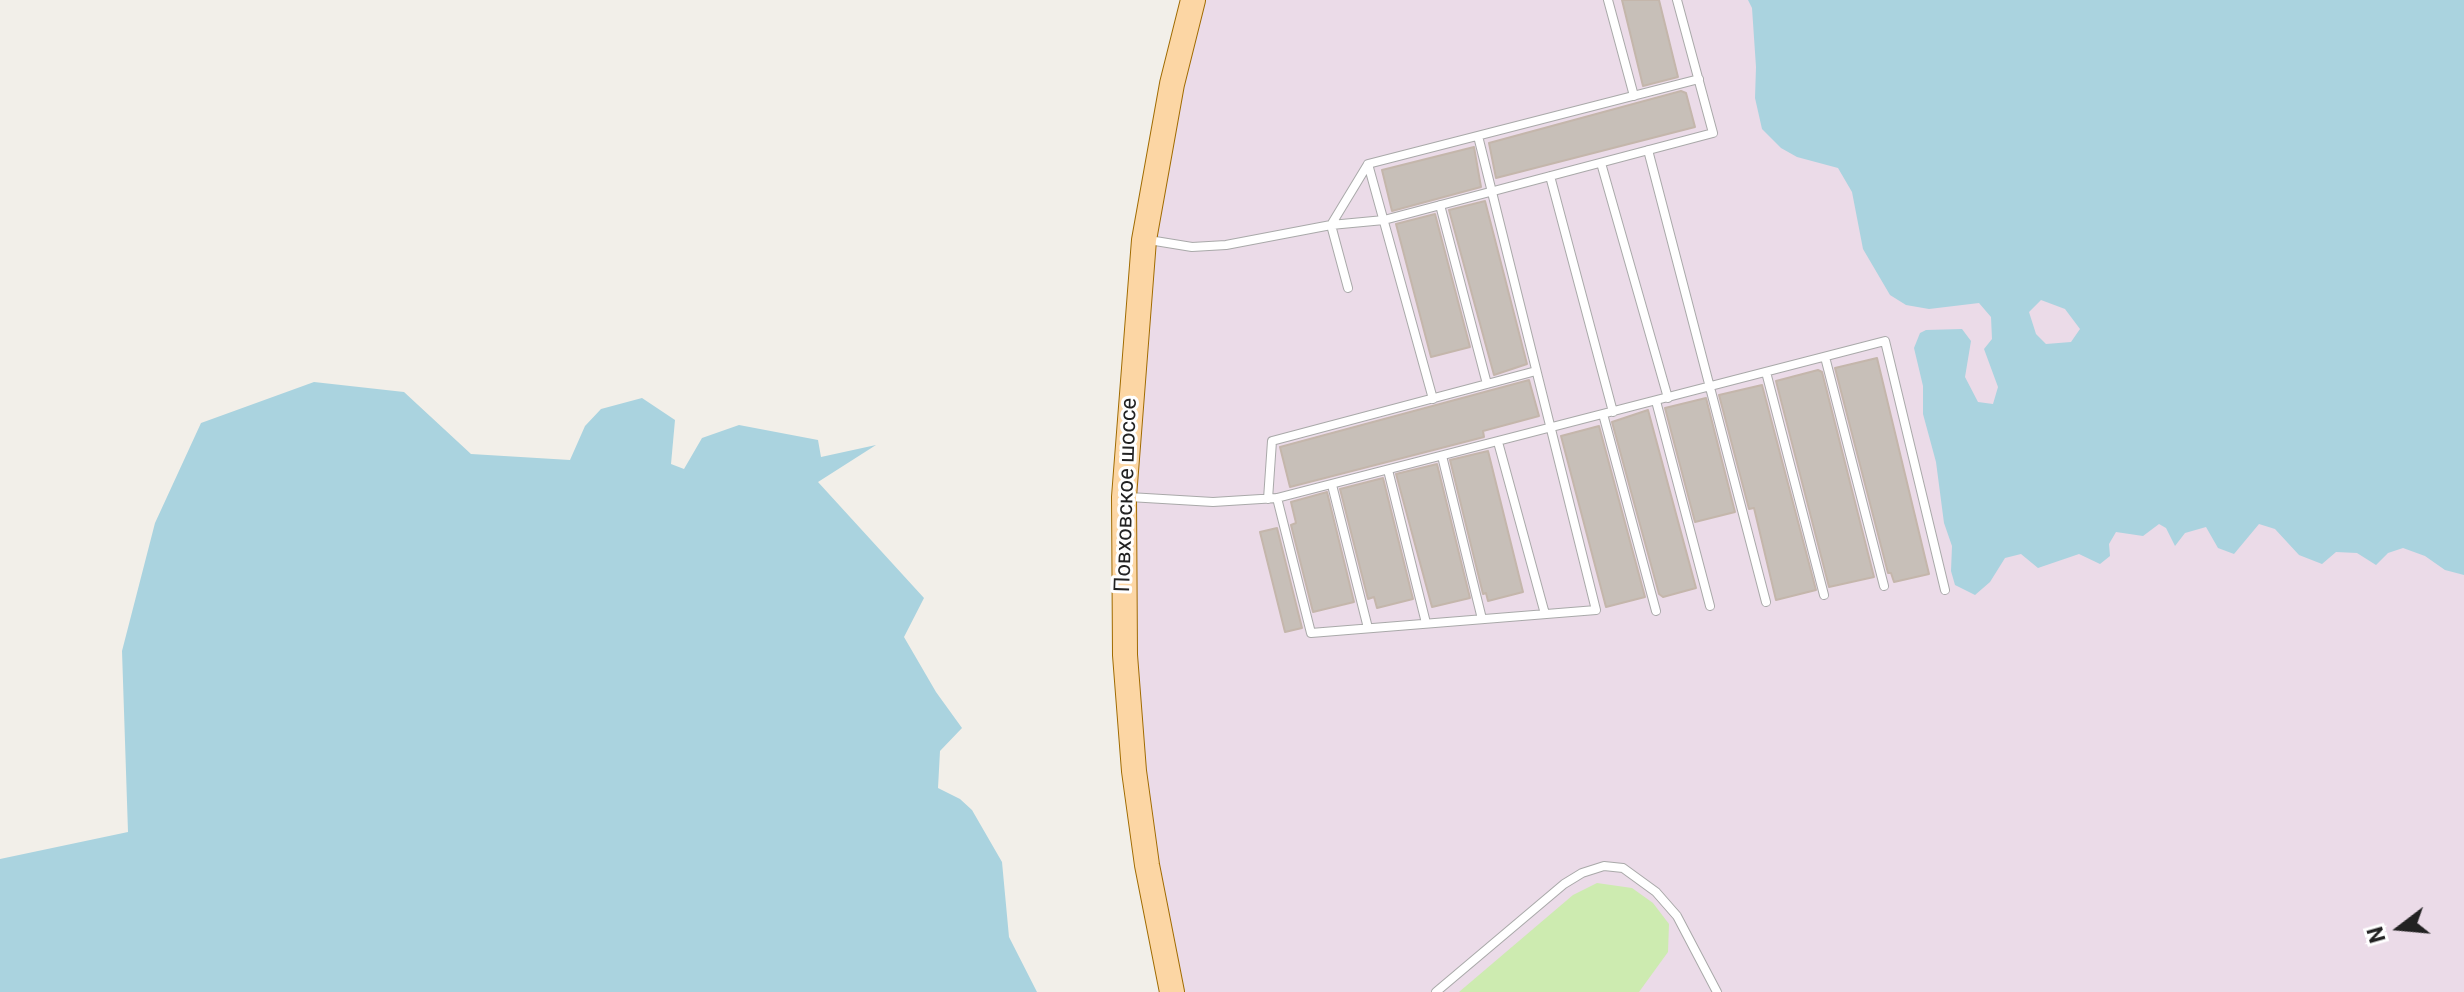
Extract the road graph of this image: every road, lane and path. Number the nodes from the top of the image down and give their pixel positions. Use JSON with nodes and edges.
{"nodes":[{"id":1,"x":1193,"y":0,"type":"edge"},
{"id":2,"x":1608,"y":0,"type":"edge"},
{"id":3,"x":1677,"y":0,"type":"edge"},
{"id":4,"x":1699,"y":79,"type":"junction"},
{"id":5,"x":1634,"y":96,"type":"junction"},
{"id":6,"x":1478,"y":136,"type":"junction"},
{"id":7,"x":1648,"y":150,"type":"junction"},
{"id":8,"x":1601,"y":163,"type":"junction"},
{"id":9,"x":1368,"y":164,"type":"junction"},
{"id":10,"x":1550,"y":176,"type":"junction"},
{"id":11,"x":1492,"y":191,"type":"junction"},
{"id":12,"x":1440,"y":205,"type":"junction"},
{"id":13,"x":1384,"y":220,"type":"junction"},
{"id":14,"x":1331,"y":225,"type":"junction"},
{"id":15,"x":1144,"y":240,"type":"junction"},
{"id":16,"x":1348,"y":288,"type":"dead end"},
{"id":17,"x":1825,"y":357,"type":"junction"},
{"id":18,"x":1536,"y":371,"type":"junction"},
{"id":19,"x":1766,"y":372,"type":"junction"},
{"id":20,"x":1487,"y":384,"type":"junction"},
{"id":21,"x":1711,"y":387,"type":"junction"},
{"id":22,"x":1668,"y":398,"type":"junction"},
{"id":23,"x":1433,"y":399,"type":"junction"},
{"id":24,"x":1656,"y":401,"type":"junction"},
{"id":25,"x":1608,"y":413,"type":"junction"},
{"id":26,"x":1551,"y":428,"type":"junction"},
{"id":27,"x":1498,"y":442,"type":"junction"},
{"id":28,"x":1442,"y":456,"type":"junction"},
{"id":29,"x":1388,"y":470,"type":"junction"},
{"id":30,"x":1332,"y":485,"type":"junction"},
{"id":31,"x":1124,"y":497,"type":"junction"},
{"id":32,"x":1272,"y":498,"type":"junction"},
{"id":33,"x":1884,"y":586,"type":"dead end"},
{"id":34,"x":1945,"y":590,"type":"dead end"},
{"id":35,"x":1824,"y":595,"type":"dead end"},
{"id":36,"x":1766,"y":602,"type":"dead end"},
{"id":37,"x":1710,"y":606,"type":"dead end"},
{"id":38,"x":1656,"y":611,"type":"dead end"},
{"id":39,"x":1545,"y":614,"type":"junction"},
{"id":40,"x":1482,"y":619,"type":"junction"},
{"id":41,"x":1426,"y":623,"type":"junction"},
{"id":42,"x":1368,"y":628,"type":"junction"},
{"id":43,"x":1172,"y":992,"type":"edge"},
{"id":44,"x":1436,"y":992,"type":"edge"},
{"id":45,"x":1717,"y":992,"type":"edge"}],
"edges":[{"from":1,"to":15,"type":"main road","name":"Повховское шоссе"},
{"from":2,"to":5,"type":"lane"},
{"from":3,"to":4,"type":"lane"},
{"from":4,"to":5,"type":"lane"},
{"from":4,"to":7,"type":"lane"},
{"from":5,"to":6,"type":"lane"},
{"from":6,"to":9,"type":"lane"},
{"from":6,"to":11,"type":"lane"},
{"from":7,"to":8,"type":"lane"},
{"from":7,"to":21,"type":"lane"},
{"from":8,"to":10,"type":"lane"},
{"from":8,"to":22,"type":"lane"},
{"from":9,"to":13,"type":"lane"},
{"from":9,"to":14,"type":"lane"},
{"from":10,"to":11,"type":"lane"},
{"from":10,"to":25,"type":"lane"},
{"from":11,"to":12,"type":"lane"},
{"from":11,"to":18,"type":"lane"},
{"from":12,"to":13,"type":"lane"},
{"from":12,"to":20,"type":"lane"},
{"from":13,"to":14,"type":"lane"},
{"from":13,"to":23,"type":"lane"},
{"from":14,"to":15,"type":"lane"},
{"from":14,"to":16,"type":"lane"},
{"from":15,"to":31,"type":"main road","name":"Повховское шоссе"},
{"from":17,"to":19,"type":"lane"},
{"from":17,"to":33,"type":"lane"},
{"from":17,"to":34,"type":"lane"},
{"from":18,"to":20,"type":"lane"},
{"from":18,"to":26,"type":"lane"},
{"from":19,"to":21,"type":"lane"},
{"from":19,"to":35,"type":"lane"},
{"from":20,"to":23,"type":"lane"},
{"from":21,"to":22,"type":"lane"},
{"from":21,"to":36,"type":"lane"},
{"from":22,"to":24,"type":"lane"},
{"from":23,"to":32,"type":"lane"},
{"from":24,"to":25,"type":"lane"},
{"from":24,"to":37,"type":"lane"},
{"from":25,"to":26,"type":"lane"},
{"from":25,"to":38,"type":"lane"},
{"from":26,"to":27,"type":"lane"},
{"from":26,"to":39,"type":"lane"},
{"from":27,"to":28,"type":"lane"},
{"from":27,"to":39,"type":"lane"},
{"from":28,"to":29,"type":"lane"},
{"from":28,"to":40,"type":"lane"},
{"from":29,"to":30,"type":"lane"},
{"from":29,"to":41,"type":"lane"},
{"from":30,"to":32,"type":"lane"},
{"from":30,"to":42,"type":"lane"},
{"from":31,"to":32,"type":"lane"},
{"from":31,"to":43,"type":"main road","name":"Повховское шоссе"},
{"from":32,"to":42,"type":"lane"},
{"from":39,"to":40,"type":"lane"},
{"from":40,"to":41,"type":"lane"},
{"from":41,"to":42,"type":"lane"},
{"from":44,"to":45,"type":"lane"}]}
